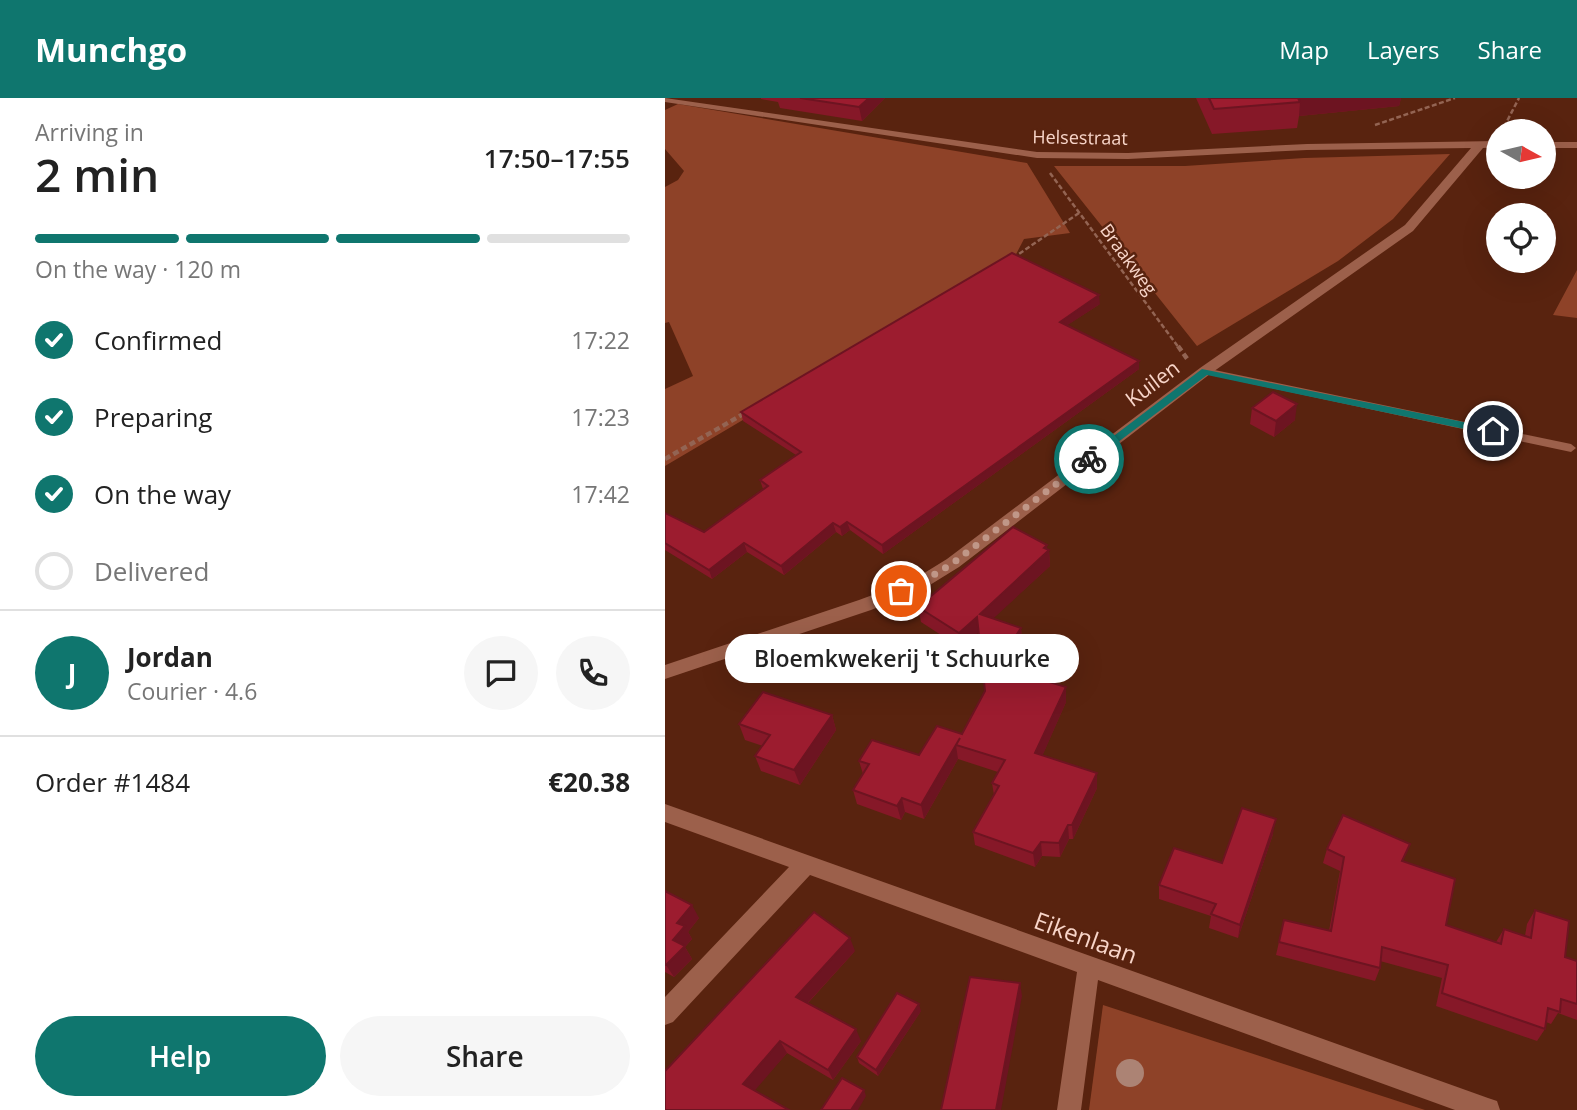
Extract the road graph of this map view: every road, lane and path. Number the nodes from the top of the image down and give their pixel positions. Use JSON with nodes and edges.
{"nodes":[{"id":1,"x":1455,"y":98,"type":"edge"},
{"id":2,"x":1519,"y":98,"type":"edge"},
{"id":3,"x":665,"y":99,"type":"edge"},
{"id":4,"x":1508,"y":119,"type":"edge"},
{"id":5,"x":1374,"y":126,"type":"dead end"},
{"id":6,"x":1479,"y":145,"type":"junction"},
{"id":7,"x":1486,"y":145,"type":"edge"},
{"id":8,"x":1556,"y":145,"type":"edge"},
{"id":9,"x":1577,"y":145,"type":"edge"},
{"id":10,"x":1037,"y":155,"type":"junction"},
{"id":11,"x":1079,"y":213,"type":"junction"},
{"id":12,"x":1011,"y":259,"type":"edge"},
{"id":13,"x":1205,"y":371,"type":"junction"},
{"id":14,"x":752,"y":409,"type":"edge"},
{"id":15,"x":1571,"y":448,"type":"dead end"},
{"id":16,"x":665,"y":459,"type":"edge"},
{"id":17,"x":665,"y":672,"type":"edge"},
{"id":18,"x":665,"y":813,"type":"edge"},
{"id":19,"x":807,"y":863,"type":"junction"},
{"id":20,"x":1089,"y":966,"type":"junction"},
{"id":21,"x":665,"y":1014,"type":"edge"},
{"id":22,"x":1069,"y":1110,"type":"edge"},
{"id":23,"x":1489,"y":1110,"type":"edge"}],
"edges":[{"from":1,"to":5,"type":"path"},
{"from":2,"to":4,"type":"path"},
{"from":3,"to":10,"type":"street","name":"Helsestraat"},
{"from":6,"to":7,"type":"street","name":"Helsestraat"},
{"from":6,"to":10,"type":"street","name":"Helsestraat"},
{"from":6,"to":13,"type":"street","name":"Kuilen"},
{"from":8,"to":9,"type":"street"},
{"from":10,"to":11,"type":"path","name":"Braakweg"},
{"from":11,"to":12,"type":"path"},
{"from":11,"to":13,"type":"path","name":"Braakweg"},
{"from":13,"to":15,"type":"lane"},
{"from":13,"to":17,"type":"street","name":"Kuilen"},
{"from":14,"to":16,"type":"path"},
{"from":18,"to":19,"type":"street","name":"Eikenlaan"},
{"from":19,"to":20,"type":"street","name":"Eikenlaan"},
{"from":19,"to":21,"type":"street"},
{"from":20,"to":22,"type":"street"},
{"from":20,"to":23,"type":"street","name":"Eikenlaan"}]}
